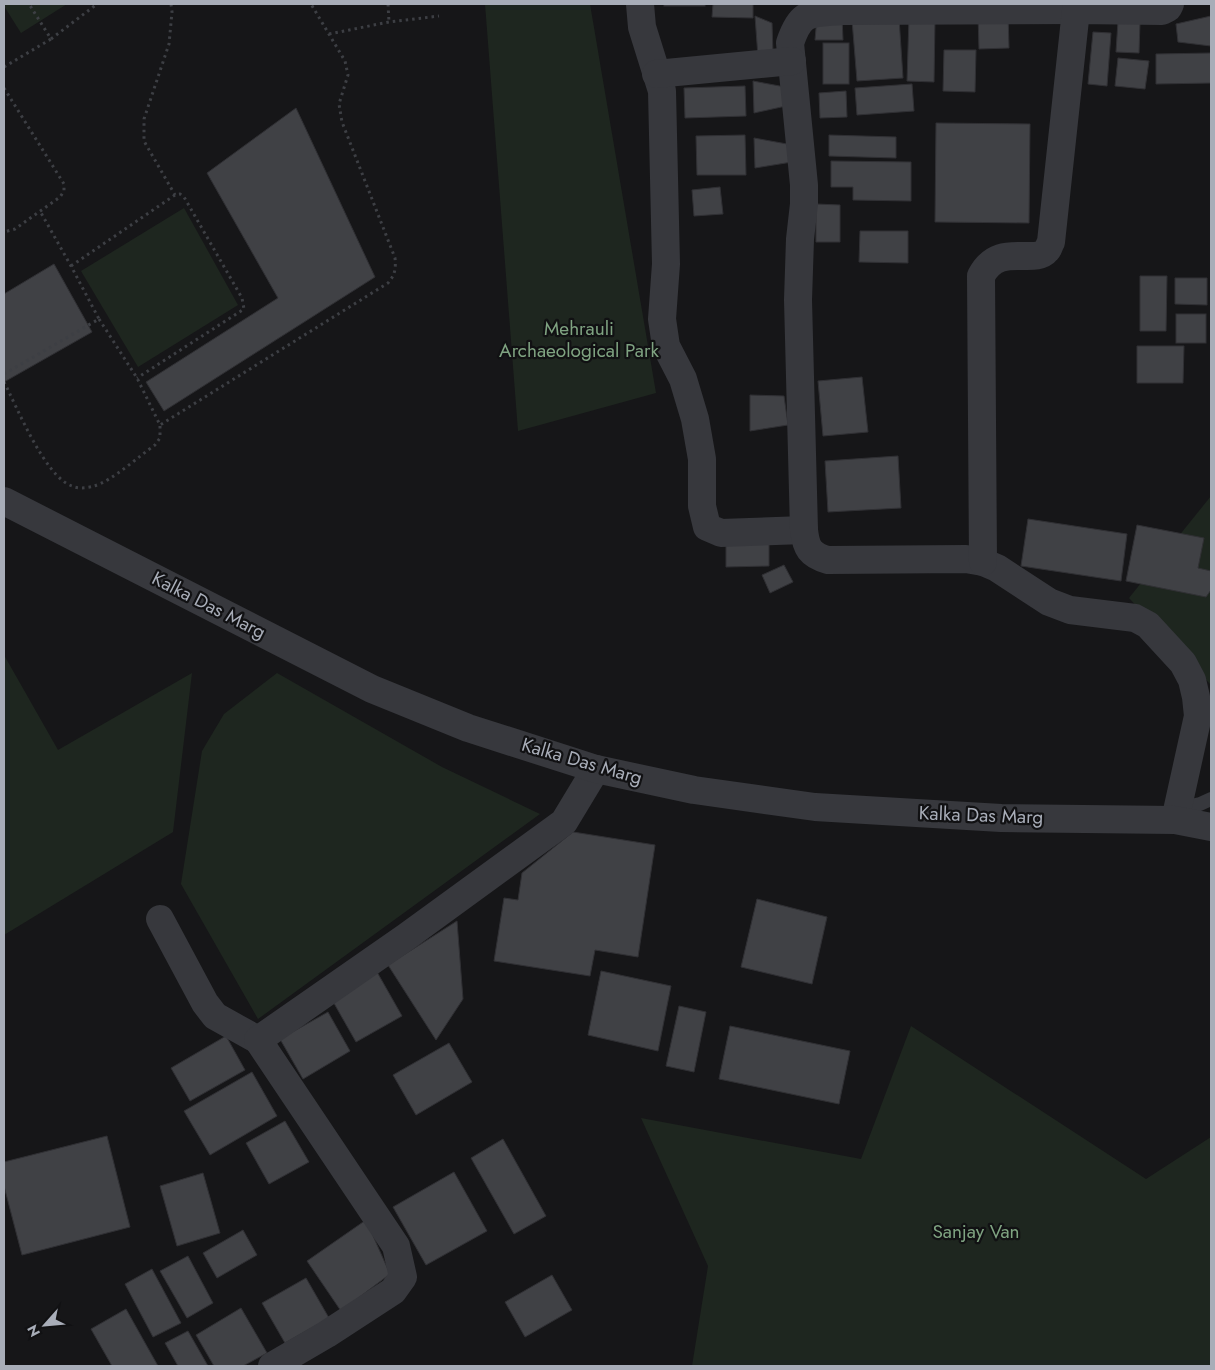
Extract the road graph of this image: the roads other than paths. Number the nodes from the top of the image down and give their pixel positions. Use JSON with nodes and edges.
{"nodes":[{"id":1,"x":640,"y":4,"type":"edge"},
{"id":2,"x":1170,"y":4,"type":"edge"},
{"id":3,"x":1076,"y":10,"type":"junction"},
{"id":4,"x":792,"y":62,"type":"junction"},
{"id":5,"x":656,"y":74,"type":"junction"},
{"id":6,"x":4,"y":501,"type":"edge"},
{"id":7,"x":804,"y":530,"type":"junction"},
{"id":8,"x":983,"y":562,"type":"junction"},
{"id":9,"x":596,"y":769,"type":"junction"},
{"id":10,"x":1211,"y":799,"type":"edge"},
{"id":11,"x":1176,"y":814,"type":"junction"},
{"id":12,"x":1211,"y":827,"type":"edge"},
{"id":13,"x":160,"y":919,"type":"dead end"},
{"id":14,"x":258,"y":1040,"type":"junction"},
{"id":15,"x":272,"y":1366,"type":"edge"}],
"edges":[{"from":1,"to":5,"type":"street"},
{"from":2,"to":3,"type":"street"},
{"from":3,"to":4,"type":"street"},
{"from":3,"to":8,"type":"street"},
{"from":4,"to":5,"type":"street"},
{"from":4,"to":7,"type":"street"},
{"from":5,"to":7,"type":"street"},
{"from":6,"to":9,"type":"street","name":"Kalka Das Marg"},
{"from":7,"to":8,"type":"street"},
{"from":8,"to":11,"type":"street"},
{"from":9,"to":11,"type":"street","name":"Kalka Das Marg"},
{"from":9,"to":14,"type":"street"},
{"from":10,"to":11,"type":"lane"},
{"from":11,"to":12,"type":"street","name":"Kalka Das Marg"},
{"from":13,"to":14,"type":"street"},
{"from":14,"to":15,"type":"street"}]}
